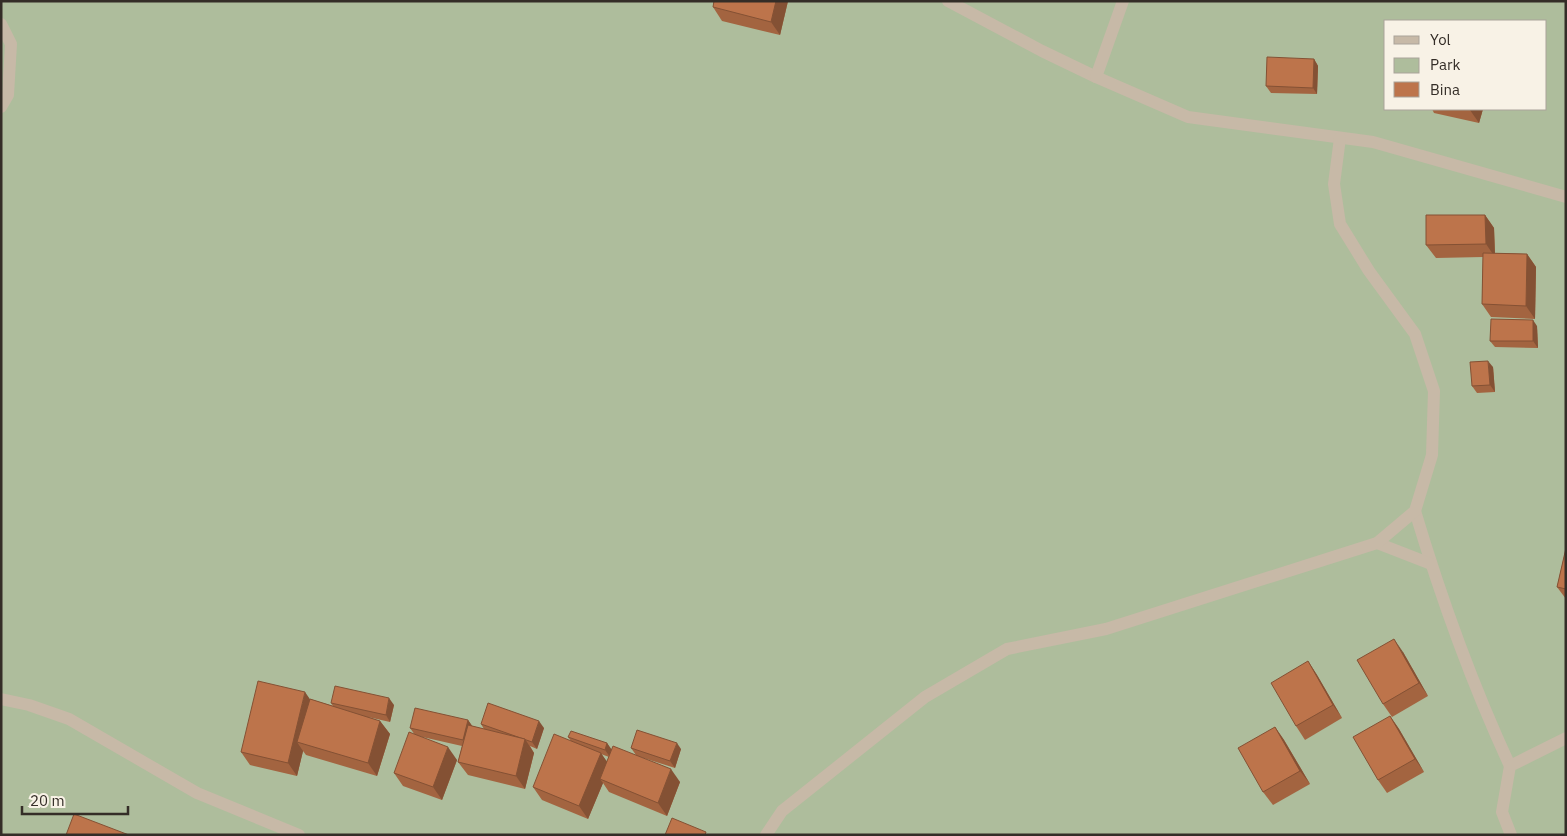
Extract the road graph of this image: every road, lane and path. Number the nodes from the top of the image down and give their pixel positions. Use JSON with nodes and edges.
{"nodes":[{"id":1,"x":948,"y":1,"type":"edge"},
{"id":2,"x":1123,"y":1,"type":"edge"},
{"id":3,"x":1,"y":24,"type":"edge"},
{"id":4,"x":1096,"y":77,"type":"junction"},
{"id":5,"x":5,"y":98,"type":"edge"},
{"id":6,"x":1,"y":107,"type":"edge"},
{"id":7,"x":1340,"y":138,"type":"junction"},
{"id":8,"x":1566,"y":197,"type":"edge"},
{"id":9,"x":1415,"y":511,"type":"junction"},
{"id":10,"x":1377,"y":543,"type":"junction"},
{"id":11,"x":1431,"y":564,"type":"junction"},
{"id":12,"x":1,"y":699,"type":"edge"},
{"id":13,"x":1566,"y":738,"type":"edge"},
{"id":14,"x":1510,"y":766,"type":"junction"},
{"id":15,"x":300,"y":835,"type":"edge"},
{"id":16,"x":766,"y":835,"type":"edge"},
{"id":17,"x":1511,"y":835,"type":"edge"}],
"edges":[{"from":1,"to":4,"type":"street"},
{"from":2,"to":4,"type":"street"},
{"from":3,"to":5,"type":"street"},
{"from":4,"to":7,"type":"street"},
{"from":5,"to":6,"type":"street"},
{"from":7,"to":8,"type":"street"},
{"from":7,"to":9,"type":"street"},
{"from":9,"to":10,"type":"street"},
{"from":9,"to":11,"type":"street"},
{"from":10,"to":11,"type":"street"},
{"from":10,"to":16,"type":"street"},
{"from":11,"to":14,"type":"street"},
{"from":12,"to":15,"type":"street"},
{"from":13,"to":14,"type":"street"},
{"from":14,"to":17,"type":"street"}]}
